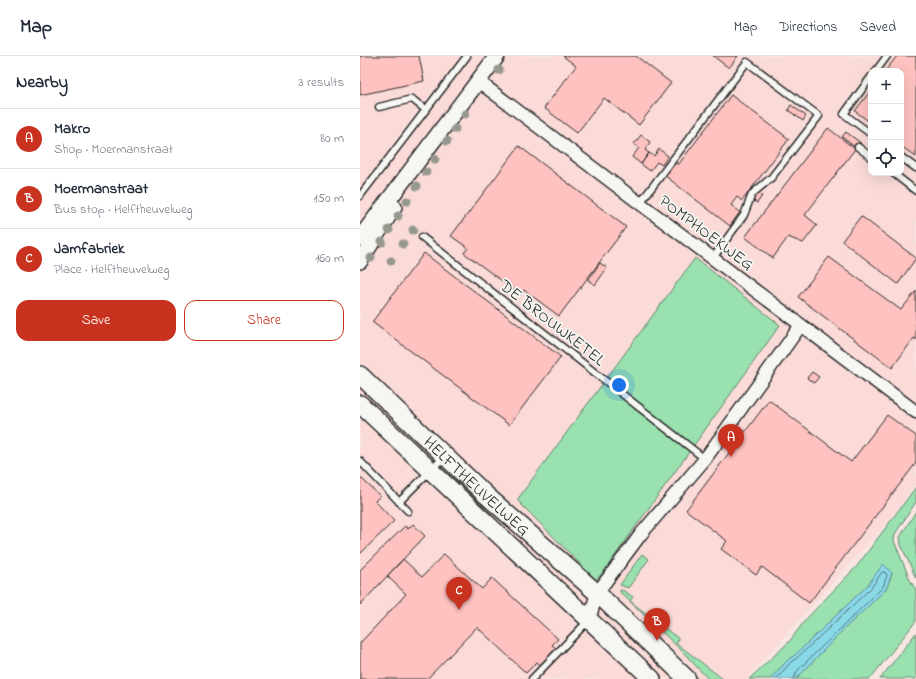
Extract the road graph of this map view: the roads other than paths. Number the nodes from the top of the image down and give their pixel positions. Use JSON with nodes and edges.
{"nodes":[{"id":1,"x":467,"y":56,"type":"edge"},
{"id":2,"x":496,"y":56,"type":"edge"},
{"id":3,"x":887,"y":56,"type":"edge"},
{"id":4,"x":878,"y":68,"type":"edge"},
{"id":5,"x":478,"y":81,"type":"junction"},
{"id":6,"x":868,"y":81,"type":"edge"},
{"id":7,"x":379,"y":106,"type":"dead end"},
{"id":8,"x":426,"y":110,"type":"junction"},
{"id":9,"x":455,"y":112,"type":"junction"},
{"id":10,"x":868,"y":132,"type":"edge"},
{"id":11,"x":858,"y":147,"type":"dead end"},
{"id":12,"x":868,"y":155,"type":"edge"},
{"id":13,"x":904,"y":158,"type":"edge"},
{"id":14,"x":916,"y":168,"type":"edge"},
{"id":15,"x":896,"y":176,"type":"edge"},
{"id":16,"x":916,"y":191,"type":"edge"},
{"id":17,"x":360,"y":196,"type":"edge"},
{"id":18,"x":640,"y":203,"type":"junction"},
{"id":19,"x":422,"y":236,"type":"dead end"},
{"id":20,"x":360,"y":238,"type":"edge"},
{"id":21,"x":713,"y":258,"type":"junction"},
{"id":22,"x":360,"y":261,"type":"edge"},
{"id":23,"x":801,"y":325,"type":"junction"},
{"id":24,"x":360,"y":375,"type":"edge"},
{"id":25,"x":360,"y":404,"type":"edge"},
{"id":26,"x":916,"y":412,"type":"edge"},
{"id":27,"x":445,"y":456,"type":"junction"},
{"id":28,"x":705,"y":459,"type":"junction"},
{"id":29,"x":360,"y":461,"type":"edge"},
{"id":30,"x":430,"y":471,"type":"junction"},
{"id":31,"x":399,"y":502,"type":"junction"},
{"id":32,"x":408,"y":511,"type":"dead end"},
{"id":33,"x":597,"y":593,"type":"junction"},
{"id":34,"x":589,"y":620,"type":"junction"},
{"id":35,"x":532,"y":679,"type":"edge"},
{"id":36,"x":652,"y":679,"type":"edge"},
{"id":37,"x":687,"y":679,"type":"edge"}],
"edges":[{"from":1,"to":8,"type":"lane"},
{"from":2,"to":5,"type":"street"},
{"from":3,"to":4,"type":"lane"},
{"from":5,"to":9,"type":"street"},
{"from":5,"to":18,"type":"street","name":"POMPHOEKWEG"},
{"from":6,"to":10,"type":"lane"},
{"from":7,"to":8,"type":"lane"},
{"from":8,"to":17,"type":"lane"},
{"from":9,"to":20,"type":"street"},
{"from":9,"to":22,"type":"street"},
{"from":11,"to":12,"type":"lane"},
{"from":13,"to":14,"type":"lane"},
{"from":15,"to":16,"type":"lane"},
{"from":18,"to":21,"type":"street","name":"POMPHOEKWEG"},
{"from":18,"to":21,"type":"lane"},
{"from":19,"to":28,"type":"lane","name":"DE BROUWKETEL"},
{"from":21,"to":23,"type":"street","name":"POMPHOEKWEG"},
{"from":23,"to":26,"type":"street","name":"POMPHOEKWEG"},
{"from":23,"to":28,"type":"street"},
{"from":24,"to":27,"type":"main road","name":"HELFTHEUVELWEG"},
{"from":25,"to":30,"type":"main road","name":"HELFTHEUVELWEG"},
{"from":27,"to":30,"type":"lane"},
{"from":27,"to":33,"type":"main road","name":"HELFTHEUVELWEG"},
{"from":28,"to":33,"type":"street"},
{"from":29,"to":31,"type":"lane"},
{"from":30,"to":31,"type":"lane"},
{"from":30,"to":34,"type":"main road","name":"HELFTHEUVELWEG"},
{"from":31,"to":32,"type":"lane"},
{"from":33,"to":34,"type":"street"},
{"from":33,"to":37,"type":"main road","name":"HELFTHEUVELWEG"},
{"from":34,"to":35,"type":"lane"},
{"from":34,"to":36,"type":"main road","name":"HELFTHEUVELWEG"}]}
